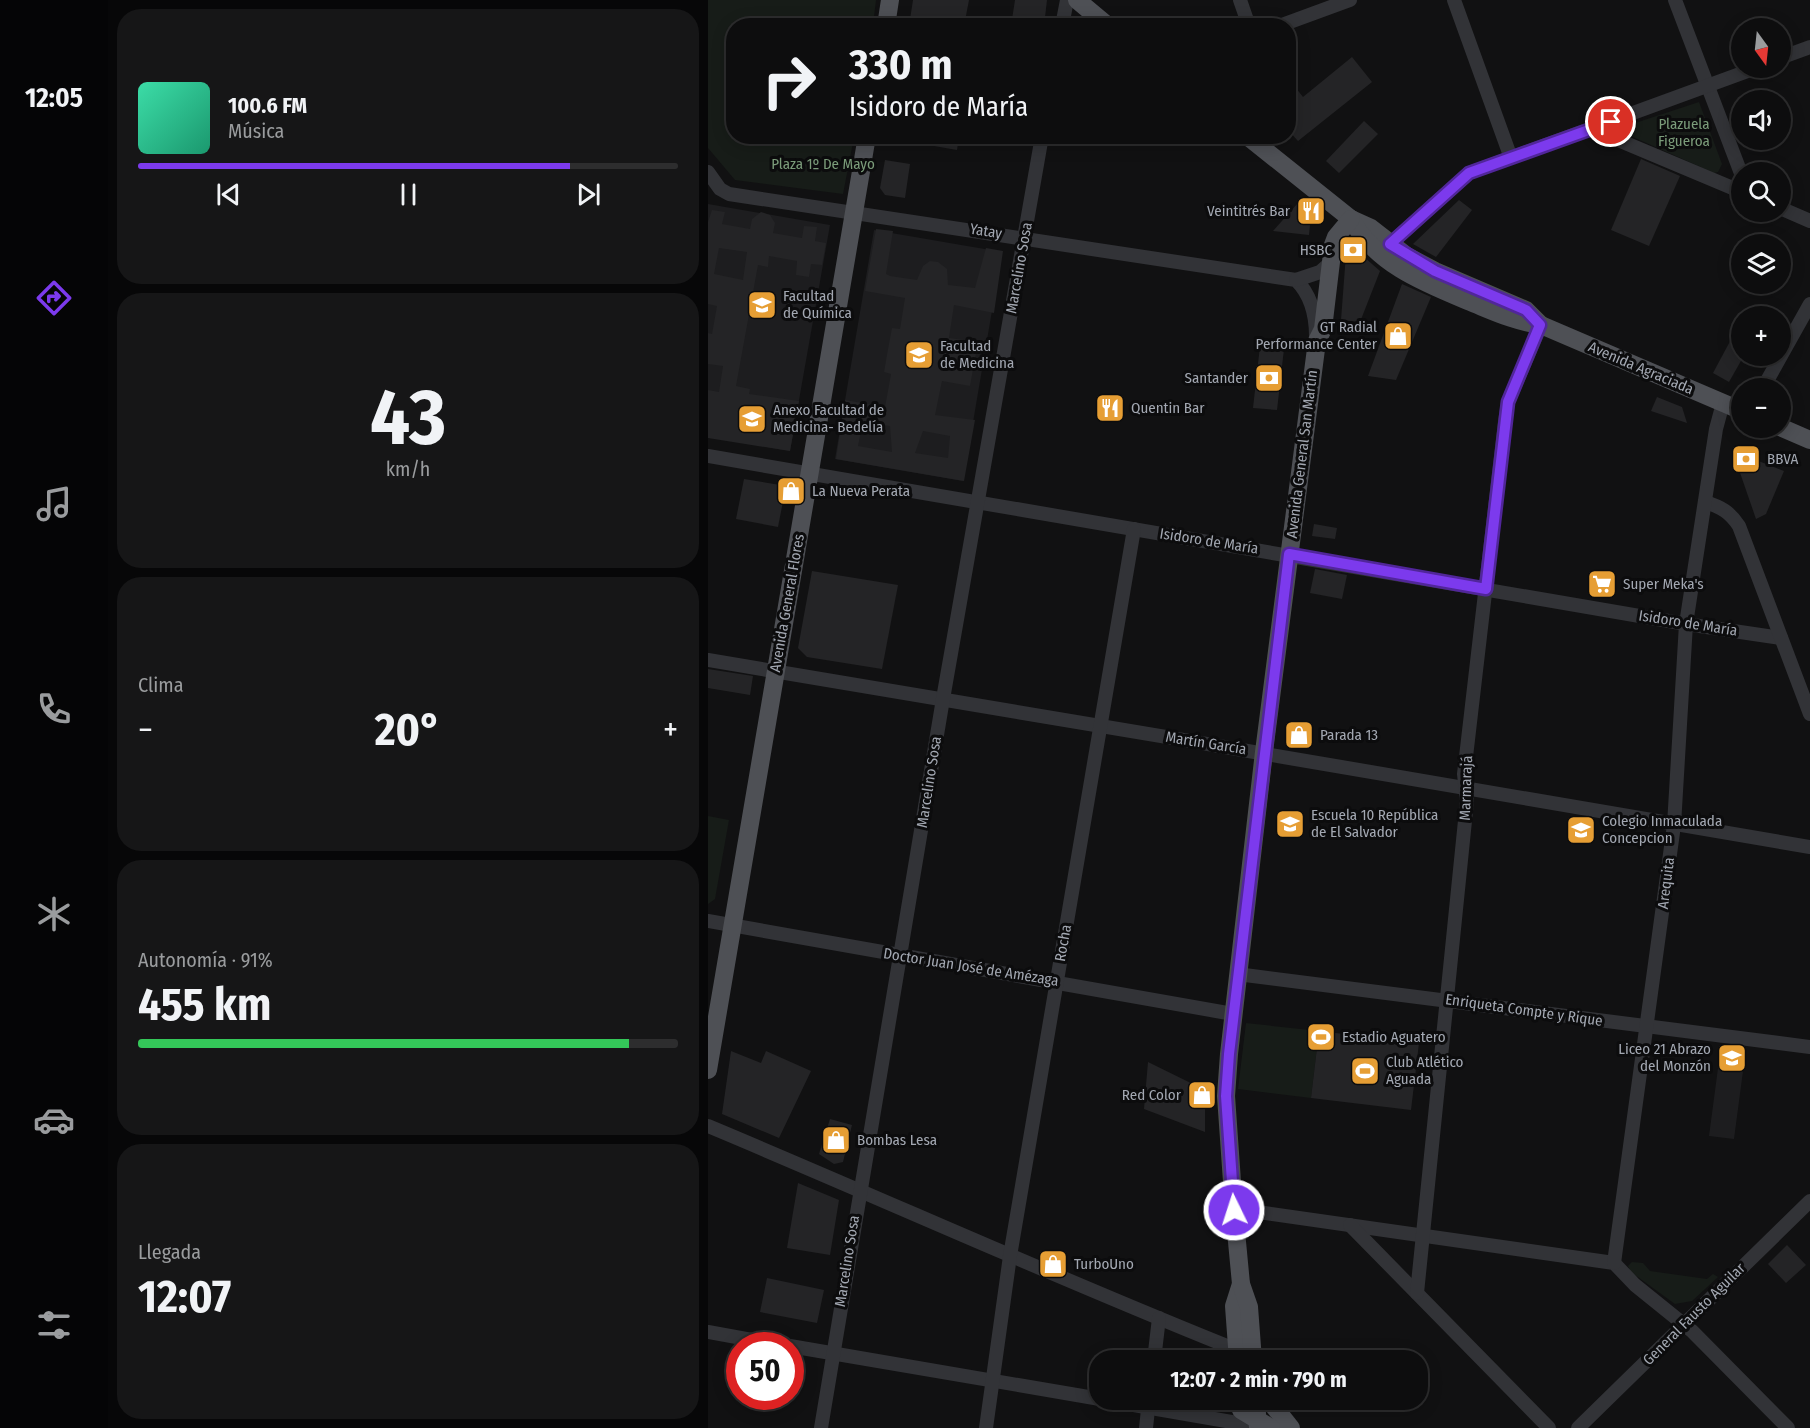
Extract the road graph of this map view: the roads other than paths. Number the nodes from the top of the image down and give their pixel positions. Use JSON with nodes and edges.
{"nodes":[{"id":1,"x":890,"y":0,"type":"edge"},
{"id":2,"x":1067,"y":0,"type":"edge"},
{"id":3,"x":1077,"y":0,"type":"edge"},
{"id":4,"x":1240,"y":0,"type":"edge"},
{"id":5,"x":1350,"y":0,"type":"edge"},
{"id":6,"x":1454,"y":0,"type":"edge"},
{"id":7,"x":1675,"y":0,"type":"edge"},
{"id":8,"x":887,"y":18,"type":"edge"},
{"id":9,"x":1064,"y":18,"type":"edge"},
{"id":10,"x":1098,"y":18,"type":"edge"},
{"id":11,"x":1246,"y":18,"type":"edge"},
{"id":12,"x":1296,"y":20,"type":"edge"},
{"id":13,"x":1810,"y":47,"type":"edge"},
{"id":14,"x":1791,"y":54,"type":"edge"},
{"id":15,"x":1731,"y":77,"type":"edge"},
{"id":16,"x":1707,"y":86,"type":"junction"},
{"id":17,"x":1592,"y":129,"type":"junction"},
{"id":18,"x":866,"y":144,"type":"edge"},
{"id":19,"x":1041,"y":144,"type":"edge"},
{"id":20,"x":1257,"y":144,"type":"edge"},
{"id":21,"x":1511,"y":158,"type":"junction"},
{"id":22,"x":1737,"y":162,"type":"edge"},
{"id":23,"x":712,"y":178,"type":"edge"},
{"id":24,"x":1731,"y":187,"type":"edge"},
{"id":25,"x":854,"y":211,"type":"junction"},
{"id":26,"x":1791,"y":213,"type":"edge"},
{"id":27,"x":1351,"y":219,"type":"junction"},
{"id":28,"x":1810,"y":221,"type":"edge"},
{"id":29,"x":1024,"y":237,"type":"junction"},
{"id":30,"x":1390,"y":244,"type":"junction"},
{"id":31,"x":1329,"y":264,"type":"junction"},
{"id":32,"x":1296,"y":280,"type":"junction"},
{"id":33,"x":1810,"y":304,"type":"edge"},
{"id":34,"x":1540,"y":325,"type":"junction"},
{"id":35,"x":1317,"y":341,"type":"junction"},
{"id":36,"x":1769,"y":378,"type":"edge"},
{"id":37,"x":1723,"y":403,"type":"junction"},
{"id":38,"x":1731,"y":406,"type":"edge"},
{"id":39,"x":1791,"y":432,"type":"edge"},
{"id":40,"x":1810,"y":440,"type":"edge"},
{"id":41,"x":708,"y":456,"type":"edge"},
{"id":42,"x":809,"y":474,"type":"junction"},
{"id":43,"x":977,"y":501,"type":"junction"},
{"id":44,"x":1705,"y":502,"type":"junction"},
{"id":45,"x":1134,"y":529,"type":"junction"},
{"id":46,"x":1289,"y":554,"type":"junction"},
{"id":47,"x":1486,"y":589,"type":"junction"},
{"id":48,"x":1686,"y":624,"type":"junction"},
{"id":49,"x":1781,"y":638,"type":"junction"},
{"id":50,"x":708,"y":660,"type":"edge"},
{"id":51,"x":776,"y":670,"type":"junction"},
{"id":52,"x":943,"y":699,"type":"junction"},
{"id":53,"x":1810,"y":714,"type":"edge"},
{"id":54,"x":1100,"y":726,"type":"junction"},
{"id":55,"x":1264,"y":752,"type":"junction"},
{"id":56,"x":1466,"y":790,"type":"junction"},
{"id":57,"x":1674,"y":825,"type":"junction"},
{"id":58,"x":1810,"y":846,"type":"edge"},
{"id":59,"x":708,"y":921,"type":"edge"},
{"id":60,"x":732,"y":926,"type":"junction"},
{"id":61,"x":900,"y":957,"type":"junction"},
{"id":62,"x":1237,"y":974,"type":"junction"},
{"id":63,"x":1056,"y":981,"type":"junction"},
{"id":64,"x":1447,"y":1000,"type":"junction"},
{"id":65,"x":1233,"y":1014,"type":"junction"},
{"id":66,"x":1647,"y":1027,"type":"junction"},
{"id":67,"x":1810,"y":1047,"type":"edge"},
{"id":68,"x":708,"y":1070,"type":"edge"},
{"id":69,"x":708,"y":1126,"type":"edge"},
{"id":70,"x":858,"y":1189,"type":"junction"},
{"id":71,"x":1810,"y":1201,"type":"edge"},
{"id":72,"x":1234,"y":1210,"type":"junction"},
{"id":73,"x":1350,"y":1225,"type":"junction"},
{"id":74,"x":1422,"y":1236,"type":"junction"},
{"id":75,"x":1010,"y":1256,"type":"junction"},
{"id":76,"x":1614,"y":1263,"type":"junction"},
{"id":77,"x":1241,"y":1284,"type":"junction"},
{"id":78,"x":1417,"y":1293,"type":"junction"},
{"id":79,"x":1159,"y":1318,"type":"junction"},
{"id":80,"x":1684,"y":1324,"type":"junction"},
{"id":81,"x":708,"y":1332,"type":"edge"},
{"id":82,"x":726,"y":1335,"type":"edge"},
{"id":83,"x":804,"y":1349,"type":"edge"},
{"id":84,"x":1155,"y":1350,"type":"edge"},
{"id":85,"x":1227,"y":1350,"type":"edge"},
{"id":86,"x":1238,"y":1350,"type":"edge"},
{"id":87,"x":1252,"y":1350,"type":"edge"},
{"id":88,"x":833,"y":1354,"type":"junction"},
{"id":89,"x":992,"y":1380,"type":"junction"},
{"id":90,"x":1089,"y":1397,"type":"edge"},
{"id":91,"x":1148,"y":1410,"type":"edge"},
{"id":92,"x":1200,"y":1410,"type":"edge"},
{"id":93,"x":1277,"y":1410,"type":"edge"},
{"id":94,"x":1251,"y":1417,"type":"edge"},
{"id":95,"x":820,"y":1428,"type":"edge"},
{"id":96,"x":986,"y":1428,"type":"edge"},
{"id":97,"x":1146,"y":1428,"type":"edge"},
{"id":98,"x":1291,"y":1428,"type":"edge"},
{"id":99,"x":1549,"y":1428,"type":"edge"},
{"id":100,"x":1578,"y":1428,"type":"edge"},
{"id":101,"x":1788,"y":1428,"type":"edge"}],
"edges":[{"from":1,"to":8,"type":"main road"},
{"from":2,"to":9,"type":"street"},
{"from":3,"to":10,"type":"main road"},
{"from":4,"to":11,"type":"street"},
{"from":5,"to":12,"type":"street"},
{"from":6,"to":21,"type":"street"},
{"from":7,"to":16,"type":"street"},
{"from":13,"to":14,"type":"street"},
{"from":15,"to":16,"type":"street"},
{"from":16,"to":17,"type":"street"},
{"from":16,"to":22,"type":"street"},
{"from":17,"to":21,"type":"street"},
{"from":17,"to":24,"type":"street"},
{"from":18,"to":25,"type":"main road","name":"Avenida General Flores"},
{"from":19,"to":29,"type":"street","name":"Marcelino Sosa"},
{"from":20,"to":27,"type":"main road","name":"Avenida Agraciada"},
{"from":21,"to":30,"type":"street"},
{"from":23,"to":25,"type":"street","name":"Yatay"},
{"from":25,"to":29,"type":"street","name":"Yatay"},
{"from":25,"to":42,"type":"main road","name":"Avenida General Flores"},
{"from":26,"to":28,"type":"street"},
{"from":27,"to":30,"type":"main road","name":"Avenida Agraciada"},
{"from":27,"to":31,"type":"main road","name":"Avenida General San Martín"},
{"from":27,"to":34,"type":"main road","name":"Avenida Agraciada"},
{"from":29,"to":32,"type":"street","name":"Yatay"},
{"from":29,"to":43,"type":"street","name":"Marcelino Sosa"},
{"from":30,"to":34,"type":"main road","name":"Avenida Agraciada"},
{"from":31,"to":32,"type":"street"},
{"from":31,"to":35,"type":"main road","name":"Avenida General San Martín"},
{"from":32,"to":35,"type":"street","name":"Avenida General San Martín"},
{"from":33,"to":36,"type":"street"},
{"from":34,"to":37,"type":"main road","name":"Avenida Agraciada"},
{"from":34,"to":47,"type":"street","name":"Marmarajá"},
{"from":35,"to":46,"type":"main road","name":"Avenida General San Martín"},
{"from":37,"to":38,"type":"main road","name":"Avenida Agraciada"},
{"from":37,"to":44,"type":"street","name":"Arequita"},
{"from":39,"to":40,"type":"main road"},
{"from":41,"to":42,"type":"street","name":"Isidoro de María"},
{"from":42,"to":43,"type":"street","name":"Isidoro de María"},
{"from":42,"to":51,"type":"main road","name":"Avenida General Flores"},
{"from":43,"to":45,"type":"street","name":"Isidoro de María"},
{"from":43,"to":52,"type":"street","name":"Marcelino Sosa"},
{"from":44,"to":48,"type":"street","name":"Arequita"},
{"from":44,"to":49,"type":"street"},
{"from":45,"to":46,"type":"street","name":"Isidoro de María"},
{"from":45,"to":54,"type":"street","name":"Rocha"},
{"from":46,"to":47,"type":"street","name":"Isidoro de María"},
{"from":46,"to":55,"type":"main road","name":"Avenida General San Martín"},
{"from":47,"to":48,"type":"street","name":"Isidoro de María"},
{"from":47,"to":56,"type":"street","name":"Marmarajá"},
{"from":48,"to":49,"type":"street","name":"Isidoro de María"},
{"from":48,"to":57,"type":"street","name":"Arequita"},
{"from":49,"to":53,"type":"street"},
{"from":50,"to":51,"type":"street","name":"Martín García"},
{"from":51,"to":52,"type":"street","name":"Martín García"},
{"from":51,"to":60,"type":"main road","name":"Avenida General Flores"},
{"from":52,"to":54,"type":"street","name":"Martín García"},
{"from":52,"to":61,"type":"street","name":"Marcelino Sosa"},
{"from":54,"to":55,"type":"street","name":"Martín García"},
{"from":54,"to":63,"type":"street","name":"Rocha"},
{"from":55,"to":56,"type":"street","name":"Martín García"},
{"from":55,"to":62,"type":"main road","name":"Avenida General San Martín"},
{"from":56,"to":57,"type":"street","name":"Martín García"},
{"from":56,"to":64,"type":"street","name":"Marmarajá"},
{"from":57,"to":58,"type":"street","name":"Martín García"},
{"from":57,"to":66,"type":"street","name":"Arequita"},
{"from":59,"to":60,"type":"street","name":"Doctor Juan José de Amézaga"},
{"from":60,"to":61,"type":"street","name":"Doctor Juan José de Amézaga"},
{"from":60,"to":68,"type":"main road","name":"Avenida General Flores"},
{"from":61,"to":63,"type":"street","name":"Doctor Juan José de Amézaga"},
{"from":61,"to":70,"type":"street","name":"Marcelino Sosa"},
{"from":62,"to":64,"type":"street","name":"Enriqueta Compte y Rique"},
{"from":62,"to":65,"type":"main road","name":"Avenida General San Martín"},
{"from":63,"to":65,"type":"street","name":"Doctor Juan José de Amézaga"},
{"from":63,"to":75,"type":"street","name":"Rocha"},
{"from":64,"to":66,"type":"street","name":"Enriqueta Compte y Rique"},
{"from":64,"to":74,"type":"street","name":"Marmarajá"},
{"from":65,"to":72,"type":"main road","name":"Avenida General San Martín"},
{"from":66,"to":67,"type":"street","name":"Enriqueta Compte y Rique"},
{"from":66,"to":76,"type":"street","name":"Arequita"},
{"from":69,"to":70,"type":"street"},
{"from":70,"to":75,"type":"street"},
{"from":70,"to":88,"type":"street","name":"Marcelino Sosa"},
{"from":71,"to":80,"type":"street","name":"General Fausto Aguilar"},
{"from":72,"to":73,"type":"street"},
{"from":72,"to":77,"type":"main road","name":"Avenida General San Martín"},
{"from":73,"to":74,"type":"street"},
{"from":73,"to":78,"type":"street"},
{"from":74,"to":76,"type":"street"},
{"from":74,"to":78,"type":"street","name":"Marmarajá"},
{"from":75,"to":79,"type":"street"},
{"from":75,"to":89,"type":"street","name":"Rocha"},
{"from":76,"to":80,"type":"street"},
{"from":77,"to":86,"type":"main road","name":"Avenida General San Martín"},
{"from":77,"to":87,"type":"main road","name":"Avenida General San Martín"},
{"from":78,"to":99,"type":"street"},
{"from":79,"to":84,"type":"street"},
{"from":79,"to":85,"type":"street"},
{"from":80,"to":100,"type":"street","name":"General Fausto Aguilar"},
{"from":80,"to":101,"type":"street"},
{"from":81,"to":82,"type":"street"},
{"from":83,"to":88,"type":"street"},
{"from":88,"to":89,"type":"street"},
{"from":88,"to":95,"type":"street","name":"Marcelino Sosa"},
{"from":89,"to":90,"type":"street"},
{"from":89,"to":96,"type":"street","name":"Rocha"},
{"from":91,"to":97,"type":"street"},
{"from":92,"to":94,"type":"street"},
{"from":93,"to":98,"type":"main road"}]}
